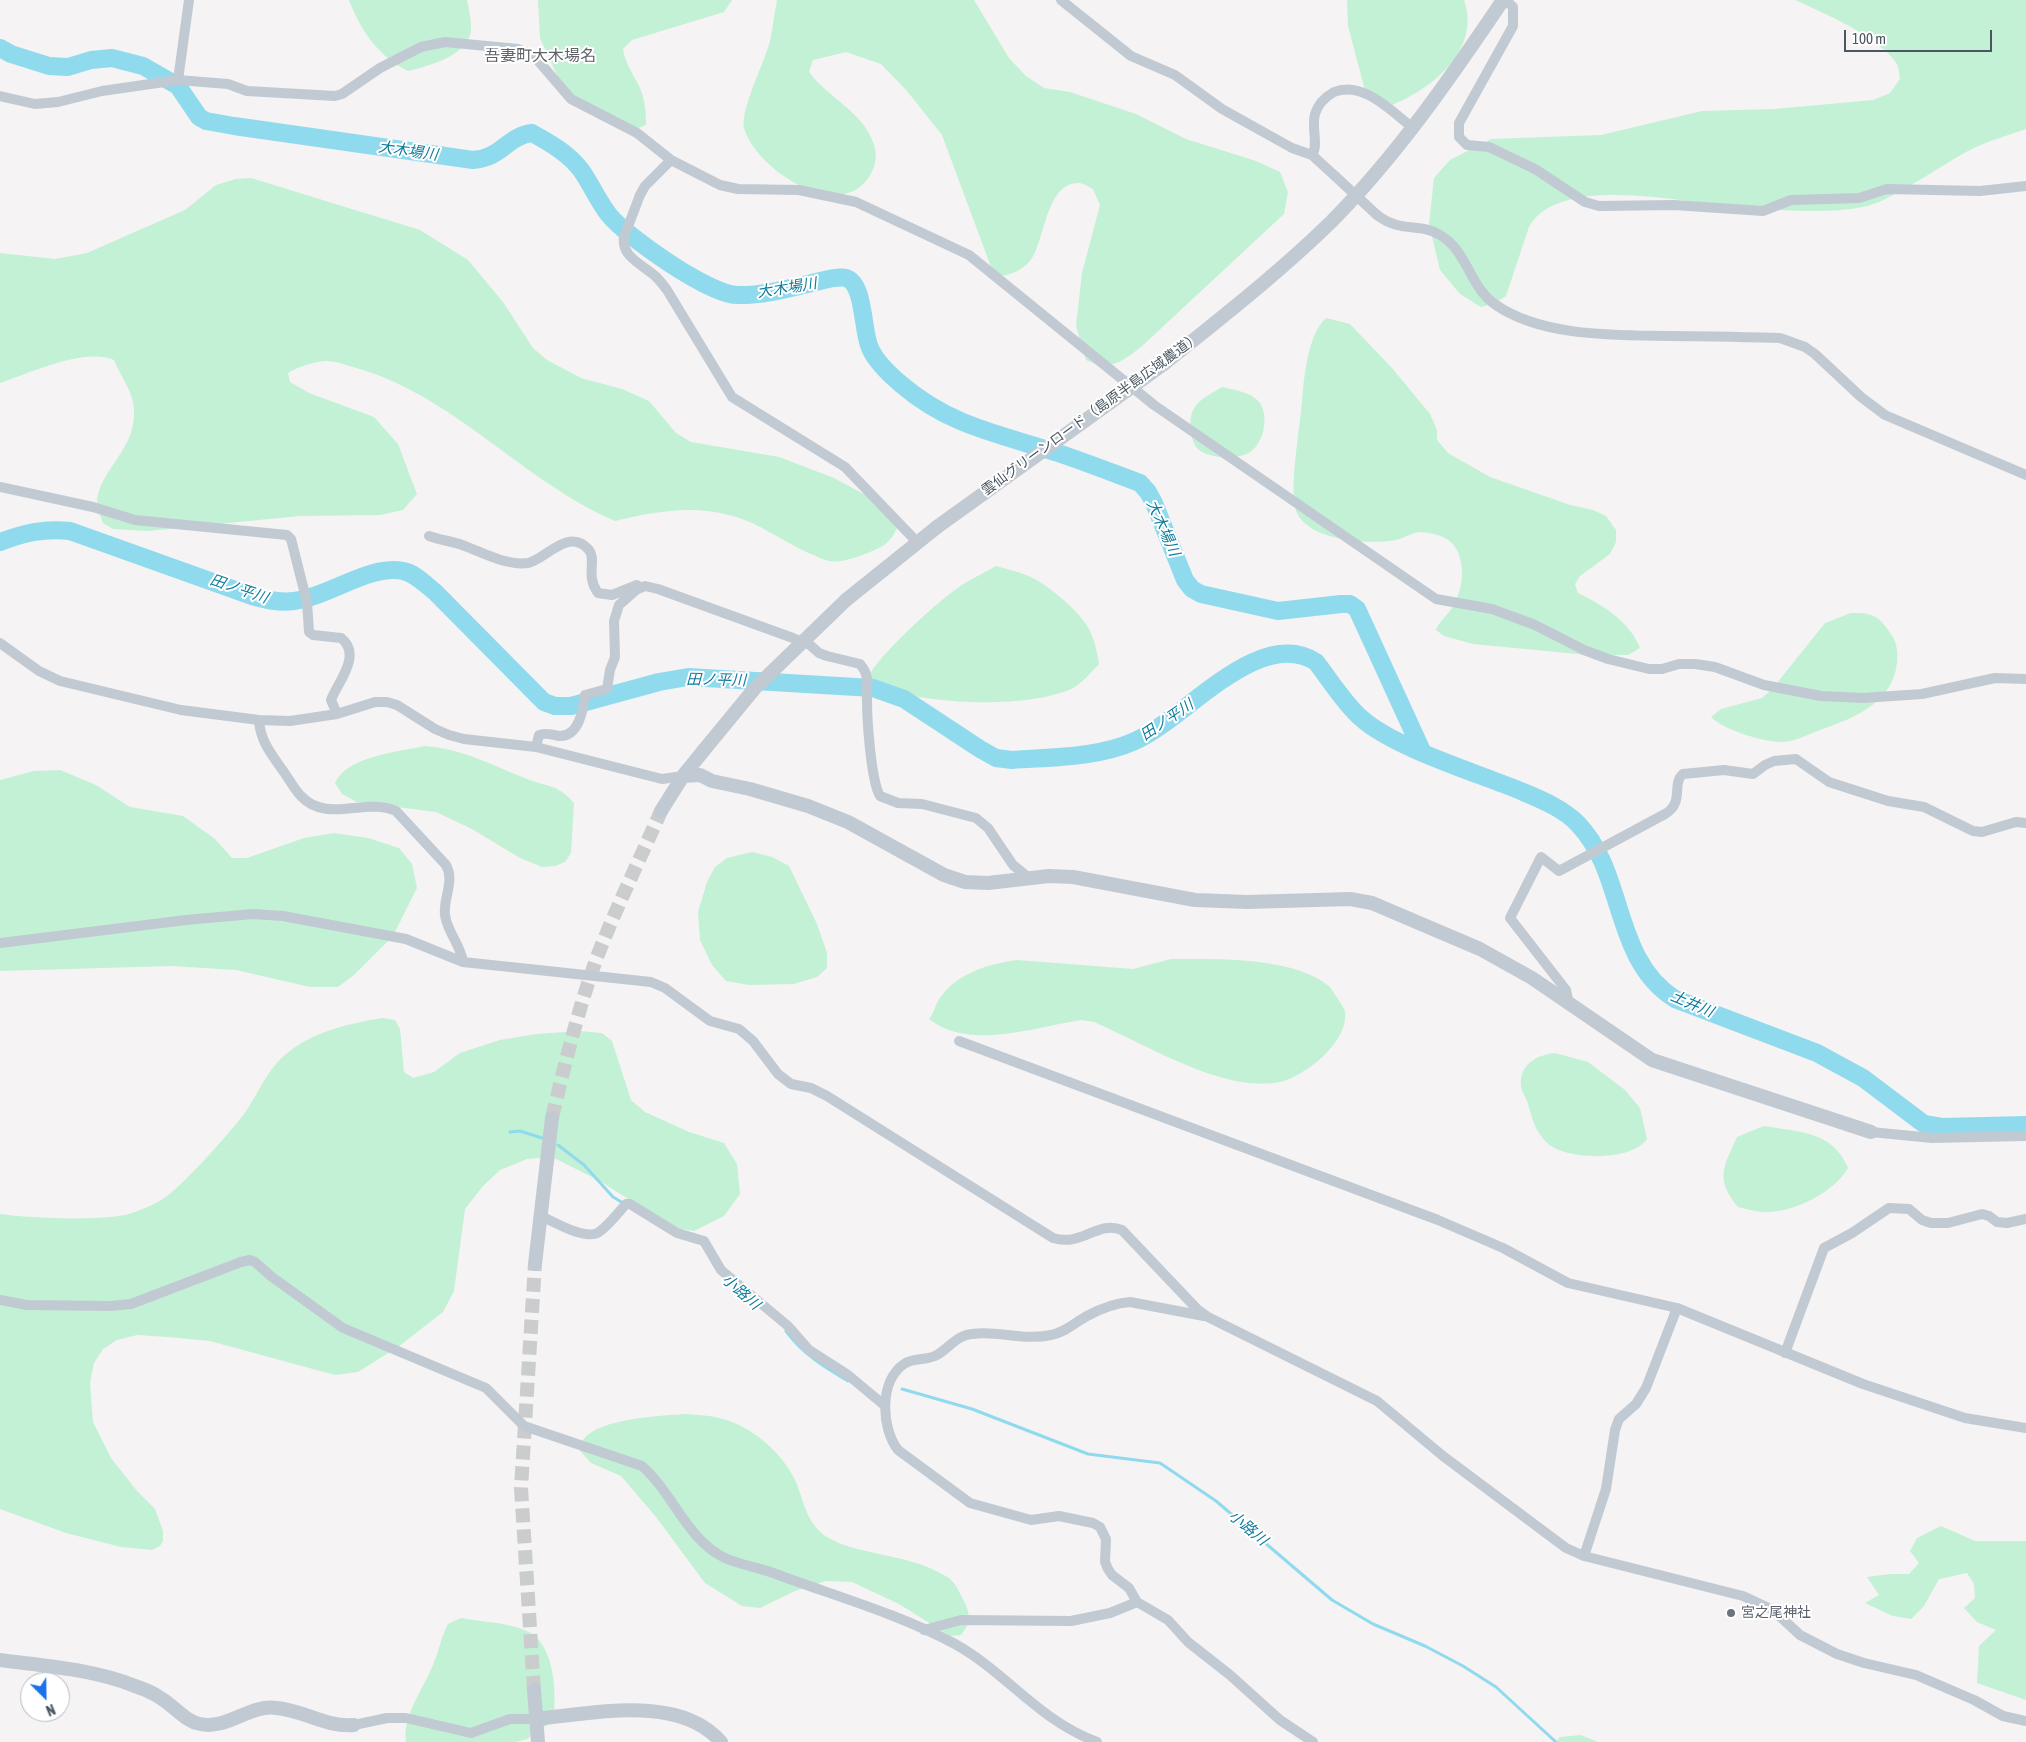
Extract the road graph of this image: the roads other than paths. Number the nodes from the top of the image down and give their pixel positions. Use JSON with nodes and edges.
{"nodes":[{"id":1,"x":189,"y":0,"type":"edge"},
{"id":2,"x":1061,"y":0,"type":"edge"},
{"id":3,"x":1505,"y":0,"type":"edge"},
{"id":4,"x":177,"y":80,"type":"junction"},
{"id":5,"x":0,"y":96,"type":"edge"},
{"id":6,"x":1413,"y":128,"type":"junction"},
{"id":7,"x":1312,"y":156,"type":"junction"},
{"id":8,"x":671,"y":160,"type":"junction"},
{"id":9,"x":2026,"y":186,"type":"edge"},
{"id":10,"x":2026,"y":475,"type":"edge"},
{"id":11,"x":0,"y":487,"type":"edge"},
{"id":12,"x":429,"y":536,"type":"dead end"},
{"id":13,"x":917,"y":542,"type":"junction"},
{"id":14,"x":645,"y":586,"type":"junction"},
{"id":15,"x":0,"y":643,"type":"edge"},
{"id":16,"x":2026,"y":680,"type":"edge"},
{"id":17,"x":337,"y":714,"type":"junction"},
{"id":18,"x":259,"y":720,"type":"junction"},
{"id":19,"x":536,"y":747,"type":"junction"},
{"id":20,"x":683,"y":776,"type":"junction"},
{"id":21,"x":661,"y":811,"type":"tunnel mouth"},
{"id":22,"x":2026,"y":823,"type":"edge"},
{"id":23,"x":1029,"y":878,"type":"junction"},
{"id":24,"x":0,"y":943,"type":"edge"},
{"id":25,"x":463,"y":962,"type":"junction"},
{"id":26,"x":1570,"y":1004,"type":"junction"},
{"id":27,"x":959,"y":1041,"type":"dead end"},
{"id":28,"x":552,"y":1118,"type":"tunnel mouth"},
{"id":29,"x":1871,"y":1132,"type":"joint"},
{"id":30,"x":2026,"y":1136,"type":"edge"},
{"id":31,"x":541,"y":1216,"type":"junction"},
{"id":32,"x":2026,"y":1219,"type":"edge"},
{"id":33,"x":535,"y":1264,"type":"tunnel mouth"},
{"id":34,"x":0,"y":1300,"type":"edge"},
{"id":35,"x":1677,"y":1308,"type":"junction"},
{"id":36,"x":1208,"y":1317,"type":"junction"},
{"id":37,"x":1785,"y":1352,"type":"junction"},
{"id":38,"x":884,"y":1405,"type":"junction"},
{"id":39,"x":2026,"y":1428,"type":"edge"},
{"id":40,"x":1584,"y":1556,"type":"junction"},
{"id":41,"x":1138,"y":1602,"type":"junction"},
{"id":42,"x":924,"y":1630,"type":"junction"},
{"id":43,"x":0,"y":1660,"type":"edge"},
{"id":44,"x":534,"y":1690,"type":"tunnel mouth"},
{"id":45,"x":2026,"y":1721,"type":"edge"},
{"id":46,"x":354,"y":1725,"type":"joint"},
{"id":47,"x":537,"y":1730,"type":"edge"},
{"id":48,"x":720,"y":1742,"type":"edge"},
{"id":49,"x":1098,"y":1742,"type":"edge"},
{"id":50,"x":1314,"y":1742,"type":"edge"}],
"edges":[{"from":1,"to":4,"type":"street"},
{"from":2,"to":7,"type":"street"},
{"from":3,"to":6,"type":"street","name":"雲仙グリーンロード（島原半島広域農道）"},
{"from":3,"to":9,"type":"street"},
{"from":4,"to":5,"type":"street"},
{"from":4,"to":8,"type":"street"},
{"from":6,"to":7,"type":"street"},
{"from":6,"to":13,"type":"street","name":"雲仙グリーンロード（島原半島広域農道）","bridge":true},
{"from":7,"to":10,"type":"street","bridge":true},
{"from":8,"to":13,"type":"street"},
{"from":8,"to":16,"type":"street"},
{"from":11,"to":17,"type":"street"},
{"from":12,"to":14,"type":"street"},
{"from":13,"to":20,"type":"street","name":"雲仙グリーンロード（島原半島広域農道）","bridge":true},
{"from":14,"to":19,"type":"street"},
{"from":14,"to":23,"type":"street"},
{"from":15,"to":18,"type":"street"},
{"from":17,"to":18,"type":"street"},
{"from":17,"to":19,"type":"street"},
{"from":18,"to":25,"type":"street"},
{"from":19,"to":20,"type":"street"},
{"from":20,"to":21,"type":"street","name":"雲仙グリーンロード（島原半島広域農道）"},
{"from":20,"to":23,"type":"street"},
{"from":22,"to":26,"type":"street"},
{"from":23,"to":26,"type":"street"},
{"from":24,"to":25,"type":"street"},
{"from":25,"to":36,"type":"street"},
{"from":26,"to":29,"type":"street"},
{"from":27,"to":35,"type":"street"},
{"from":28,"to":31,"type":"street"},
{"from":29,"to":30,"type":"street"},
{"from":31,"to":33,"type":"street"},
{"from":31,"to":38,"type":"street"},
{"from":32,"to":37,"type":"street"},
{"from":34,"to":42,"type":"street"},
{"from":35,"to":37,"type":"street"},
{"from":35,"to":40,"type":"street"},
{"from":36,"to":38,"type":"street"},
{"from":36,"to":40,"type":"street"},
{"from":37,"to":39,"type":"street"},
{"from":38,"to":41,"type":"street"},
{"from":40,"to":45,"type":"street"},
{"from":41,"to":42,"type":"street"},
{"from":41,"to":50,"type":"street"},
{"from":42,"to":49,"type":"street"},
{"from":43,"to":46,"type":"street"},
{"from":44,"to":47,"type":"street"},
{"from":46,"to":47,"type":"street"},
{"from":47,"to":48,"type":"street"}]}
